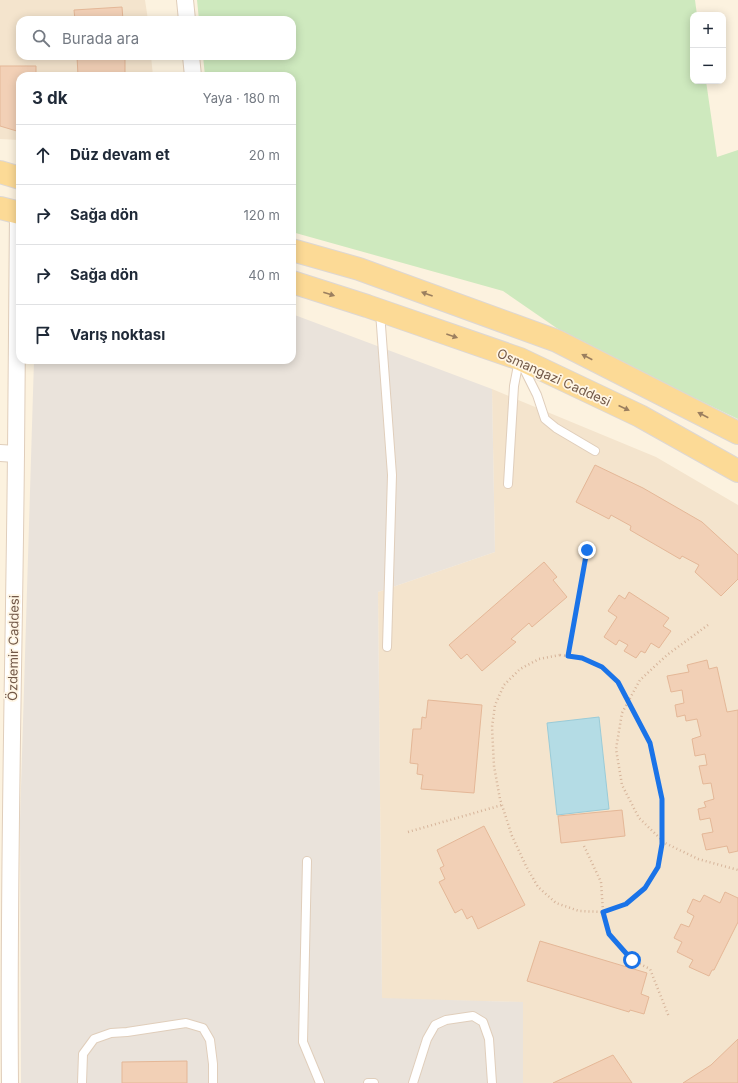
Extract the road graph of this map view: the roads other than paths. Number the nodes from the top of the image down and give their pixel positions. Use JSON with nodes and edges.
{"nodes":[{"id":1,"x":185,"y":0,"type":"edge"},
{"id":2,"x":187,"y":16,"type":"edge"},
{"id":3,"x":191,"y":60,"type":"edge"},
{"id":4,"x":193,"y":72,"type":"edge"},
{"id":5,"x":0,"y":172,"type":"edge"},
{"id":6,"x":16,"y":177,"type":"edge"},
{"id":7,"x":13,"y":211,"type":"edge"},
{"id":8,"x":296,"y":251,"type":"edge"},
{"id":9,"x":296,"y":283,"type":"edge"},
{"id":10,"x":380,"y":311,"type":"junction"},
{"id":11,"x":520,"y":359,"type":"junction"},
{"id":12,"x":738,"y":433,"type":"edge"},
{"id":13,"x":595,"y":451,"type":"dead end"},
{"id":14,"x":0,"y":453,"type":"edge"},
{"id":15,"x":16,"y":454,"type":"junction"},
{"id":16,"x":738,"y":471,"type":"edge"},
{"id":17,"x":508,"y":484,"type":"dead end"},
{"id":18,"x":387,"y":647,"type":"dead end"},
{"id":19,"x":6,"y":713,"type":"edge"},
{"id":20,"x":307,"y":861,"type":"dead end"},
{"id":21,"x":5,"y":972,"type":"edge"},
{"id":22,"x":10,"y":1083,"type":"edge"},
{"id":23,"x":82,"y":1083,"type":"edge"},
{"id":24,"x":213,"y":1083,"type":"edge"},
{"id":25,"x":320,"y":1083,"type":"edge"},
{"id":26,"x":368,"y":1083,"type":"edge"},
{"id":27,"x":374,"y":1083,"type":"edge"},
{"id":28,"x":413,"y":1083,"type":"edge"},
{"id":29,"x":492,"y":1083,"type":"edge"}],
"edges":[{"from":1,"to":2,"type":"street"},
{"from":3,"to":4,"type":"street"},
{"from":5,"to":6,"type":"main road"},
{"from":7,"to":15,"type":"street","name":"Özdemir Caddesi"},
{"from":12,"to":8,"type":"main road","one_way":true},
{"from":9,"to":10,"type":"main road","name":"Osmangazi Caddesi","one_way":true},
{"from":10,"to":11,"type":"main road","name":"Osmangazi Caddesi","one_way":true},
{"from":10,"to":18,"type":"lane"},
{"from":11,"to":13,"type":"lane"},
{"from":11,"to":16,"type":"main road","name":"Osmangazi Caddesi","one_way":true},
{"from":11,"to":17,"type":"lane"},
{"from":14,"to":15,"type":"street"},
{"from":15,"to":19,"type":"street","name":"Özdemir Caddesi"},
{"from":19,"to":21,"type":"street","name":"Özdemir Caddesi"},
{"from":20,"to":25,"type":"lane"},
{"from":21,"to":22,"type":"street","name":"Özdemir Caddesi"},
{"from":23,"to":24,"type":"lane"},
{"from":26,"to":27,"type":"lane"},
{"from":28,"to":29,"type":"lane"}]}
